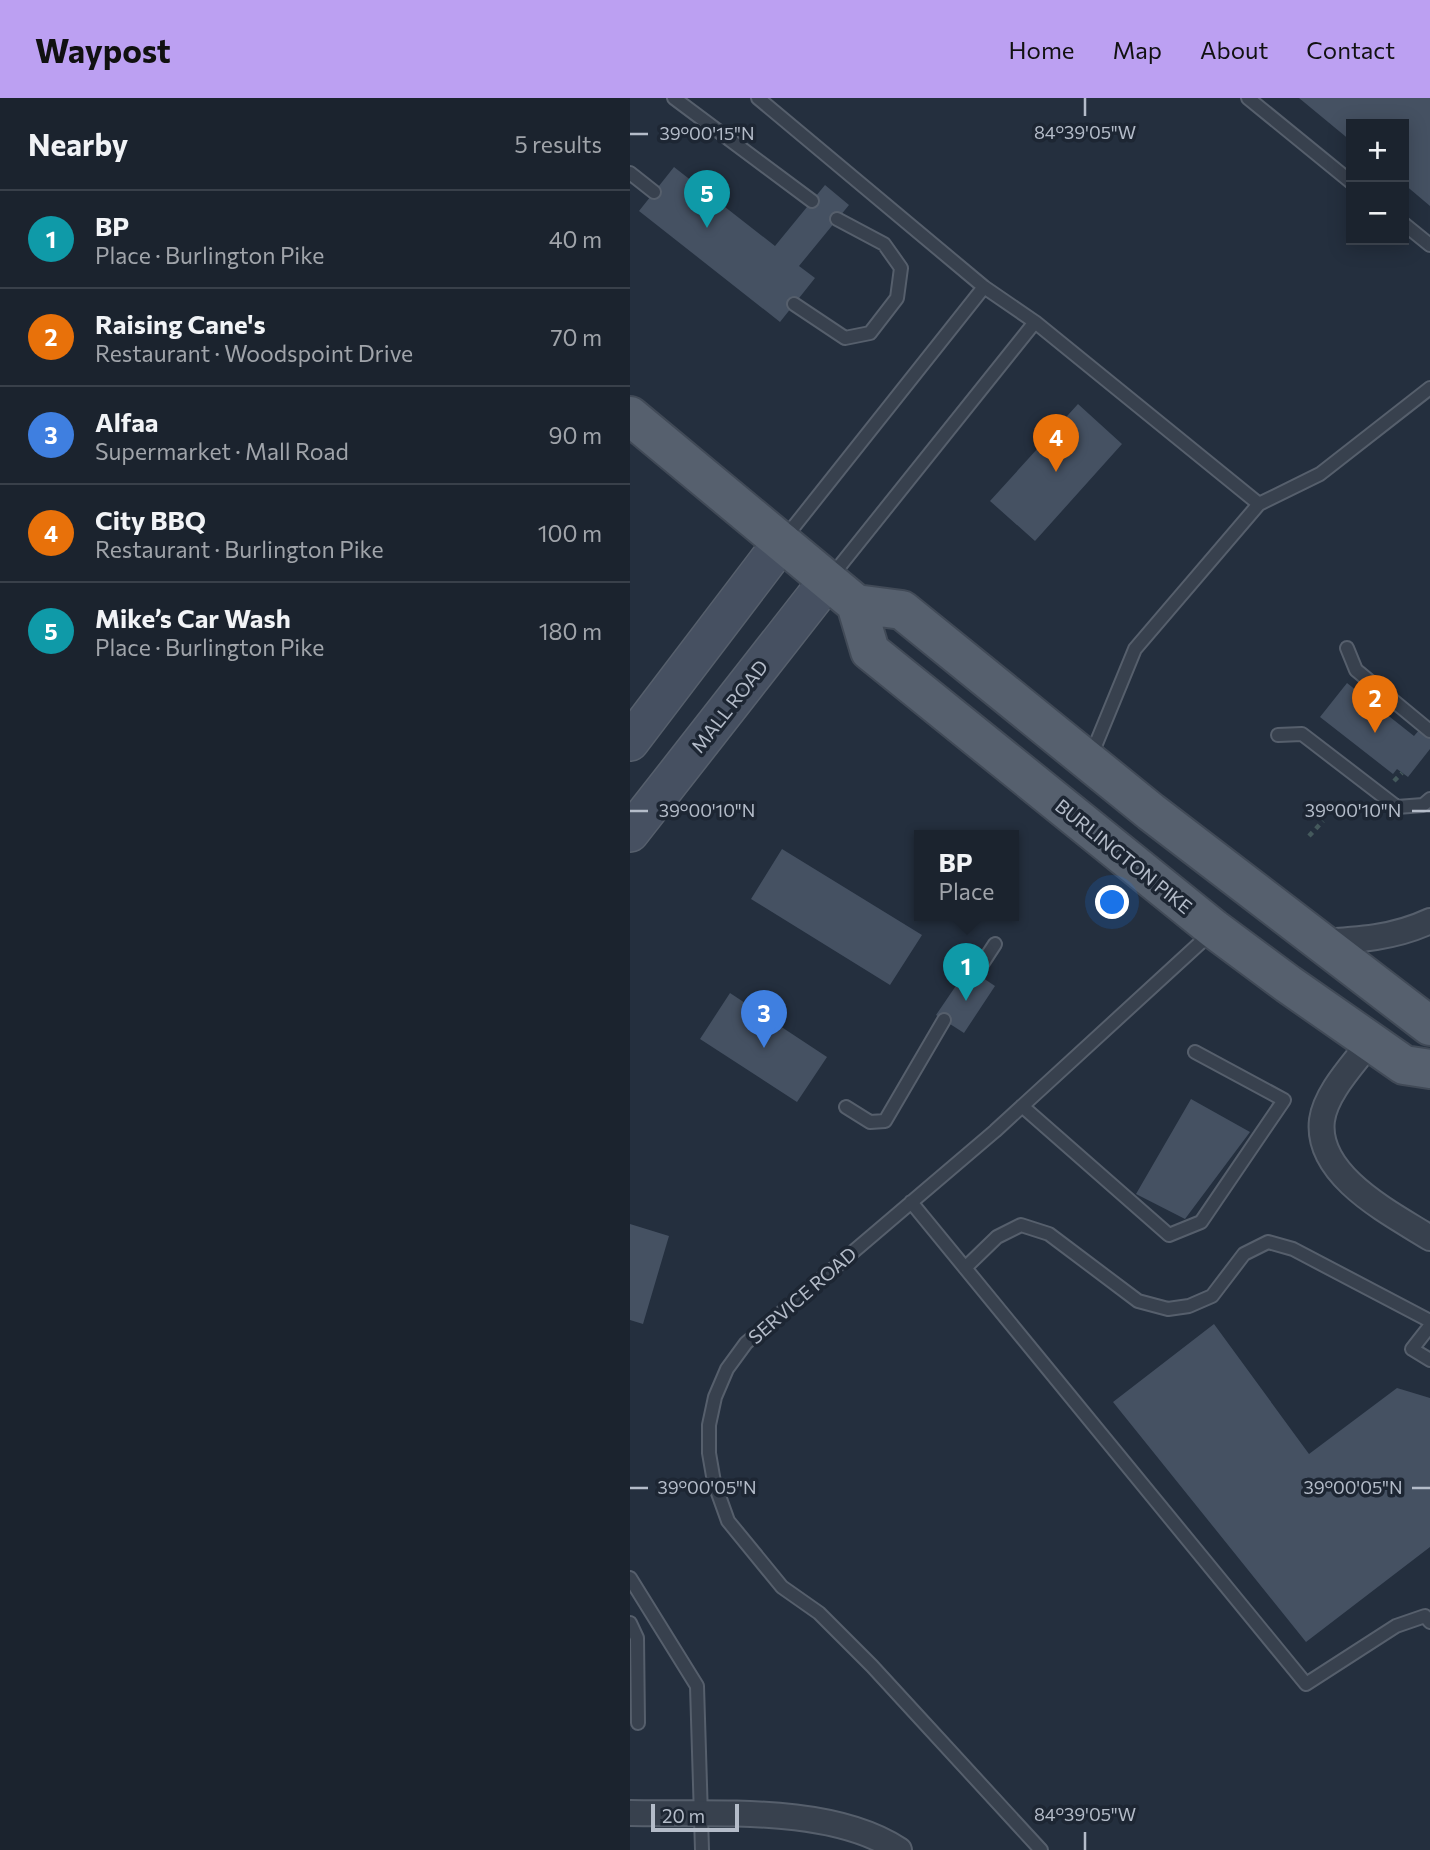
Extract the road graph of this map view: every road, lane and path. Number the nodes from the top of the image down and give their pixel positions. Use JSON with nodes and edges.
{"nodes":[{"id":1,"x":674,"y":98,"type":"edge"},
{"id":2,"x":758,"y":98,"type":"edge"},
{"id":3,"x":1248,"y":98,"type":"edge"},
{"id":4,"x":630,"y":173,"type":"edge"},
{"id":5,"x":1346,"y":178,"type":"edge"},
{"id":6,"x":654,"y":192,"type":"dead end"},
{"id":7,"x":812,"y":201,"type":"dead end"},
{"id":8,"x":837,"y":219,"type":"dead end"},
{"id":9,"x":1409,"y":228,"type":"edge"},
{"id":10,"x":1430,"y":245,"type":"edge"},
{"id":11,"x":984,"y":287,"type":"junction"},
{"id":12,"x":794,"y":304,"type":"dead end"},
{"id":13,"x":1035,"y":322,"type":"junction"},
{"id":14,"x":1430,"y":388,"type":"edge"},
{"id":15,"x":630,"y":416,"type":"edge"},
{"id":16,"x":1258,"y":504,"type":"junction"},
{"id":17,"x":782,"y":542,"type":"junction"},
{"id":18,"x":828,"y":580,"type":"junction"},
{"id":19,"x":856,"y":604,"type":"junction"},
{"id":20,"x":1347,"y":648,"type":"dead end"},
{"id":21,"x":1430,"y":731,"type":"edge"},
{"id":22,"x":1278,"y":736,"type":"dead end"},
{"id":23,"x":630,"y":742,"type":"edge"},
{"id":24,"x":1089,"y":762,"type":"junction"},
{"id":25,"x":1430,"y":799,"type":"edge"},
{"id":26,"x":1323,"y":821,"type":"dead end"},
{"id":27,"x":630,"y":833,"type":"edge"},
{"id":28,"x":1309,"y":836,"type":"dead end"},
{"id":29,"x":1430,"y":921,"type":"edge"},
{"id":30,"x":1214,"y":929,"type":"junction"},
{"id":31,"x":1317,"y":942,"type":"junction"},
{"id":32,"x":995,"y":944,"type":"dead end"},
{"id":33,"x":976,"y":973,"type":"dead end"},
{"id":34,"x":944,"y":1020,"type":"dead end"},
{"id":35,"x":1429,"y":1020,"type":"edge"},
{"id":36,"x":1370,"y":1042,"type":"junction"},
{"id":37,"x":1195,"y":1052,"type":"dead end"},
{"id":38,"x":1430,"y":1069,"type":"edge"},
{"id":39,"x":1022,"y":1106,"type":"junction"},
{"id":40,"x":846,"y":1107,"type":"dead end"},
{"id":41,"x":911,"y":1202,"type":"junction"},
{"id":42,"x":1430,"y":1238,"type":"edge"},
{"id":43,"x":965,"y":1268,"type":"junction"},
{"id":44,"x":1430,"y":1324,"type":"edge"},
{"id":45,"x":1430,"y":1360,"type":"edge"},
{"id":46,"x":630,"y":1578,"type":"edge"},
{"id":47,"x":1428,"y":1616,"type":"edge"},
{"id":48,"x":630,"y":1623,"type":"edge"},
{"id":49,"x":638,"y":1723,"type":"dead end"},
{"id":50,"x":630,"y":1813,"type":"edge"},
{"id":51,"x":702,"y":1815,"type":"junction"},
{"id":52,"x":702,"y":1850,"type":"edge"},
{"id":53,"x":900,"y":1850,"type":"edge"},
{"id":54,"x":1041,"y":1850,"type":"edge"}],
"edges":[{"from":1,"to":7,"type":"lane"},
{"from":2,"to":11,"type":"lane"},
{"from":3,"to":5,"type":"lane"},
{"from":4,"to":6,"type":"lane"},
{"from":8,"to":12,"type":"lane"},
{"from":9,"to":10,"type":"lane"},
{"from":11,"to":13,"type":"lane"},
{"from":11,"to":17,"type":"lane"},
{"from":13,"to":16,"type":"lane"},
{"from":13,"to":18,"type":"lane"},
{"from":14,"to":16,"type":"lane"},
{"from":15,"to":17,"type":"main road"},
{"from":16,"to":24,"type":"lane"},
{"from":17,"to":18,"type":"main road"},
{"from":17,"to":23,"type":"main road"},
{"from":18,"to":19,"type":"main road"},
{"from":18,"to":27,"type":"main road","name":"MALL ROAD"},
{"from":19,"to":24,"type":"main road"},
{"from":19,"to":30,"type":"main road","name":"BURLINGTON PIKE"},
{"from":20,"to":21,"type":"lane"},
{"from":22,"to":25,"type":"lane"},
{"from":24,"to":31,"type":"main road"},
{"from":26,"to":28,"type":"path"},
{"from":29,"to":31,"type":"street"},
{"from":30,"to":36,"type":"main road","name":"BURLINGTON PIKE"},
{"from":30,"to":39,"type":"lane","name":"SERVICE ROAD"},
{"from":31,"to":35,"type":"main road"},
{"from":32,"to":33,"type":"lane"},
{"from":34,"to":40,"type":"lane"},
{"from":36,"to":38,"type":"main road","name":"BURLINGTON PIKE"},
{"from":36,"to":42,"type":"street"},
{"from":37,"to":39,"type":"lane"},
{"from":39,"to":41,"type":"lane","name":"SERVICE ROAD"},
{"from":41,"to":43,"type":"lane"},
{"from":41,"to":54,"type":"lane","name":"SERVICE ROAD"},
{"from":43,"to":44,"type":"lane"},
{"from":43,"to":47,"type":"lane"},
{"from":44,"to":45,"type":"lane"},
{"from":46,"to":51,"type":"lane"},
{"from":48,"to":49,"type":"lane"},
{"from":50,"to":51,"type":"street"},
{"from":51,"to":52,"type":"lane"},
{"from":51,"to":53,"type":"street"}]}
